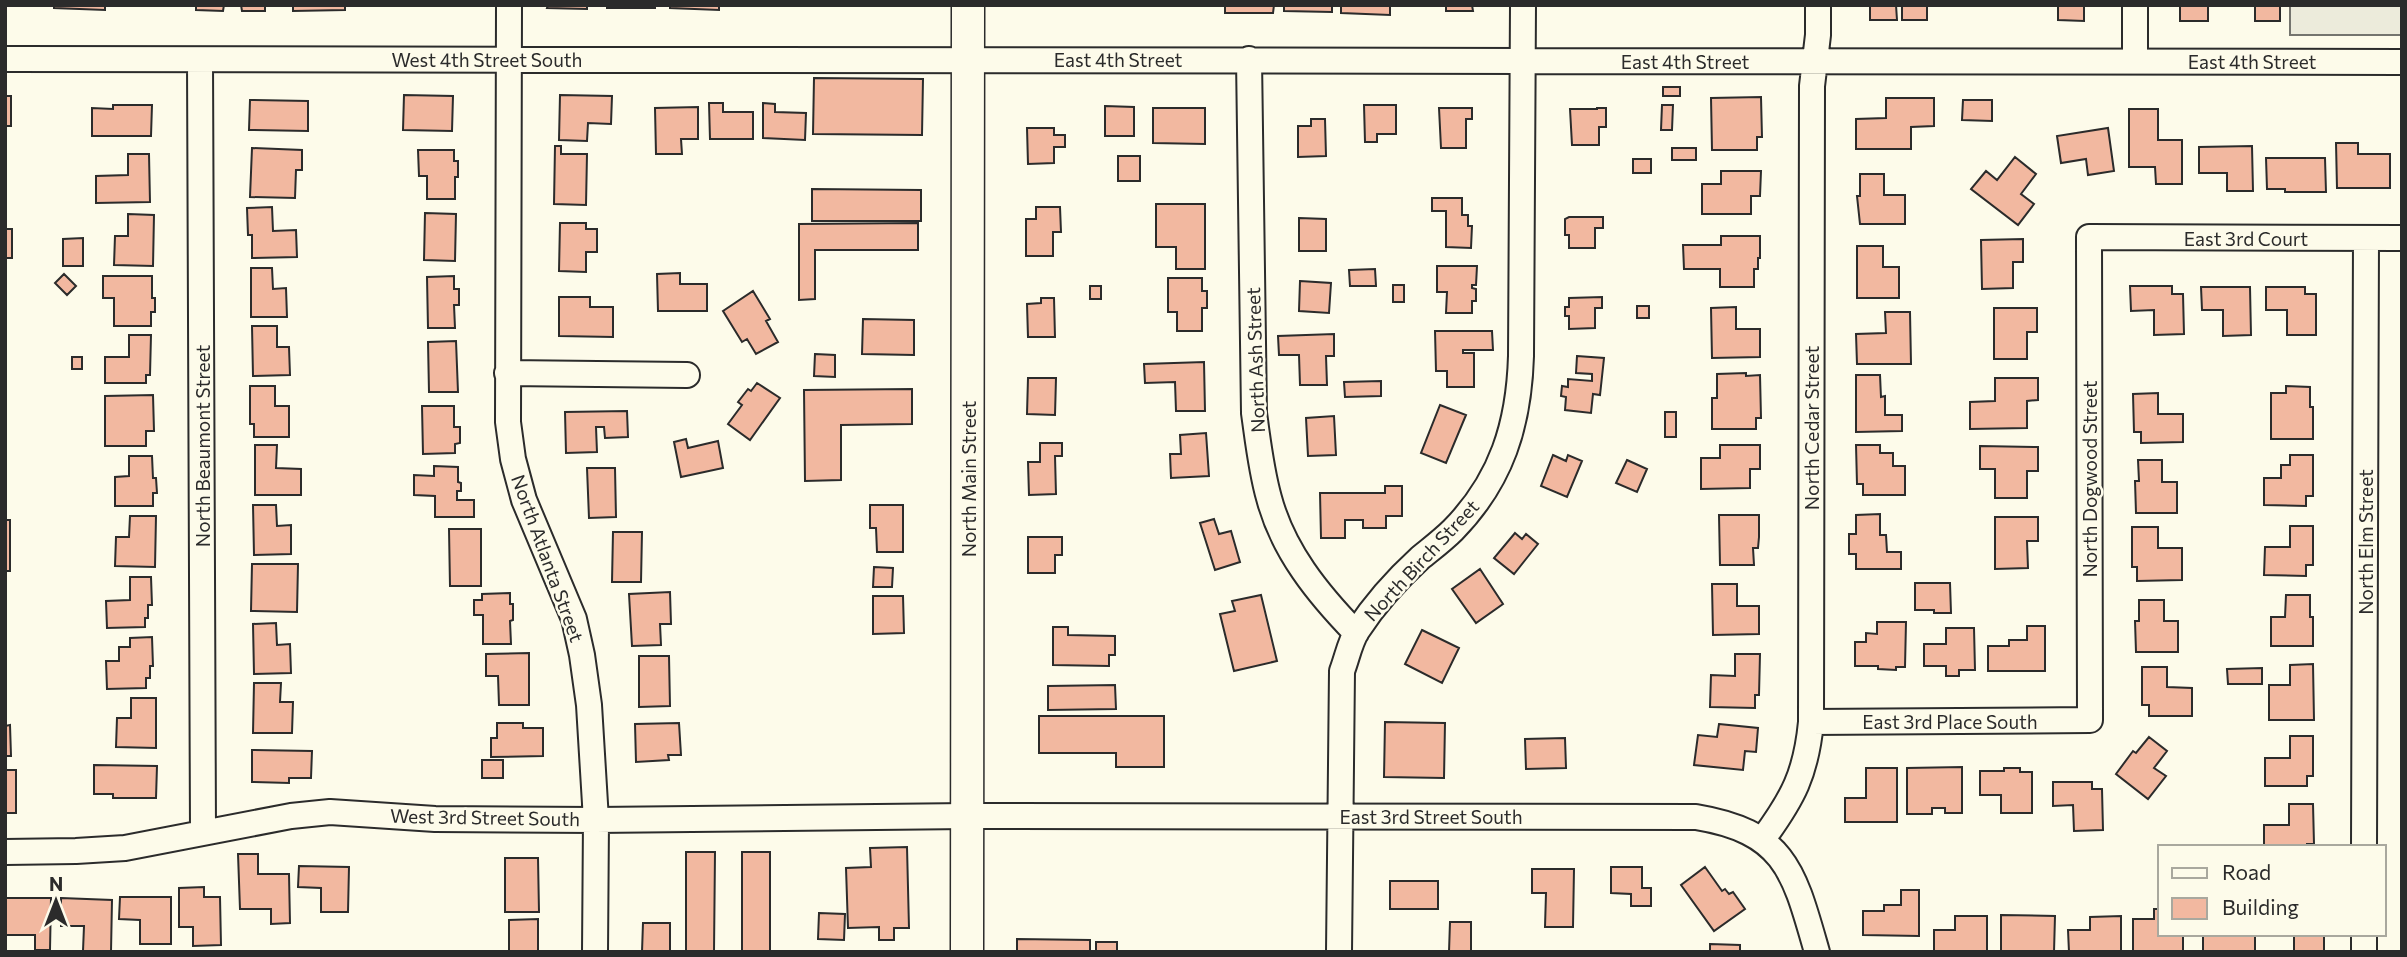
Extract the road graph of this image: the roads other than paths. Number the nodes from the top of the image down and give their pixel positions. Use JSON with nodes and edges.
{"nodes":[{"id":1,"x":509,"y":5,"type":"edge"},
{"id":2,"x":968,"y":5,"type":"edge"},
{"id":3,"x":1523,"y":5,"type":"edge"},
{"id":4,"x":1818,"y":5,"type":"edge"},
{"id":5,"x":2135,"y":5,"type":"edge"},
{"id":6,"x":510,"y":59,"type":"junction"},
{"id":7,"x":1249,"y":59,"type":"junction"},
{"id":8,"x":5,"y":60,"type":"edge"},
{"id":9,"x":200,"y":60,"type":"junction"},
{"id":10,"x":968,"y":60,"type":"junction"},
{"id":11,"x":1523,"y":60,"type":"junction"},
{"id":12,"x":1815,"y":61,"type":"junction"},
{"id":13,"x":2135,"y":61,"type":"junction"},
{"id":14,"x":2402,"y":62,"type":"edge"},
{"id":15,"x":2089,"y":237,"type":"joint"},
{"id":16,"x":2366,"y":238,"type":"junction"},
{"id":17,"x":2402,"y":238,"type":"edge"},
{"id":18,"x":508,"y":373,"type":"junction"},
{"id":19,"x":687,"y":375,"type":"dead end"},
{"id":20,"x":1356,"y":633,"type":"junction"},
{"id":21,"x":2090,"y":720,"type":"joint"},
{"id":22,"x":1811,"y":722,"type":"junction"},
{"id":23,"x":968,"y":816,"type":"junction"},
{"id":24,"x":1340,"y":816,"type":"junction"},
{"id":25,"x":596,"y":820,"type":"junction"},
{"id":26,"x":203,"y":832,"type":"junction"},
{"id":27,"x":1763,"y":839,"type":"junction"},
{"id":28,"x":2364,"y":845,"type":"edge"},
{"id":29,"x":5,"y":852,"type":"edge"},
{"id":30,"x":595,"y":952,"type":"edge"},
{"id":31,"x":967,"y":952,"type":"edge"},
{"id":32,"x":1339,"y":952,"type":"edge"},
{"id":33,"x":1817,"y":952,"type":"edge"}],
"edges":[{"from":1,"to":6,"type":"street","name":"North Atlanta Street"},
{"from":2,"to":10,"type":"main road","name":"North Main Street"},
{"from":3,"to":11,"type":"street","name":"North Birch Street"},
{"from":4,"to":12,"type":"street","name":"North Cedar Street"},
{"from":5,"to":13,"type":"street"},
{"from":6,"to":9,"type":"street","name":"West 4th Street South"},
{"from":6,"to":10,"type":"street","name":"West 4th Street South"},
{"from":6,"to":18,"type":"street","name":"North Atlanta Street"},
{"from":7,"to":10,"type":"street","name":"East 4th Street"},
{"from":7,"to":11,"type":"street","name":"East 4th Street"},
{"from":7,"to":20,"type":"street","name":"North Ash Street"},
{"from":8,"to":9,"type":"street","name":"West 4th Street South"},
{"from":9,"to":26,"type":"street","name":"North Beaumont Street"},
{"from":10,"to":23,"type":"main road","name":"North Main Street"},
{"from":11,"to":12,"type":"street","name":"East 4th Street"},
{"from":11,"to":20,"type":"street","name":"North Birch Street"},
{"from":12,"to":13,"type":"street","name":"East 4th Street"},
{"from":12,"to":22,"type":"street","name":"North Cedar Street"},
{"from":13,"to":14,"type":"street","name":"East 4th Street"},
{"from":15,"to":16,"type":"street","name":"East 3rd Court"},
{"from":15,"to":21,"type":"street","name":"North Dogwood Street"},
{"from":16,"to":17,"type":"street","name":"East 3rd Court"},
{"from":16,"to":28,"type":"street","name":"North Elm Street"},
{"from":18,"to":19,"type":"street"},
{"from":18,"to":25,"type":"street","name":"North Atlanta Street"},
{"from":20,"to":24,"type":"street","name":"North Birch Street"},
{"from":21,"to":22,"type":"street","name":"East 3rd Place South"},
{"from":22,"to":27,"type":"street","name":"North Cedar Street"},
{"from":23,"to":24,"type":"street","name":"East 3rd Street South"},
{"from":23,"to":25,"type":"street","name":"West 3rd Street South"},
{"from":23,"to":31,"type":"main road","name":"North Main Street"},
{"from":24,"to":27,"type":"street","name":"East 3rd Street South"},
{"from":24,"to":32,"type":"street","name":"North Birch Street"},
{"from":25,"to":26,"type":"street","name":"West 3rd Street South"},
{"from":25,"to":30,"type":"street","name":"North Atlanta Street"},
{"from":26,"to":29,"type":"street","name":"West 3rd Street South"},
{"from":27,"to":33,"type":"street","name":"East 3rd Street South"}]}
